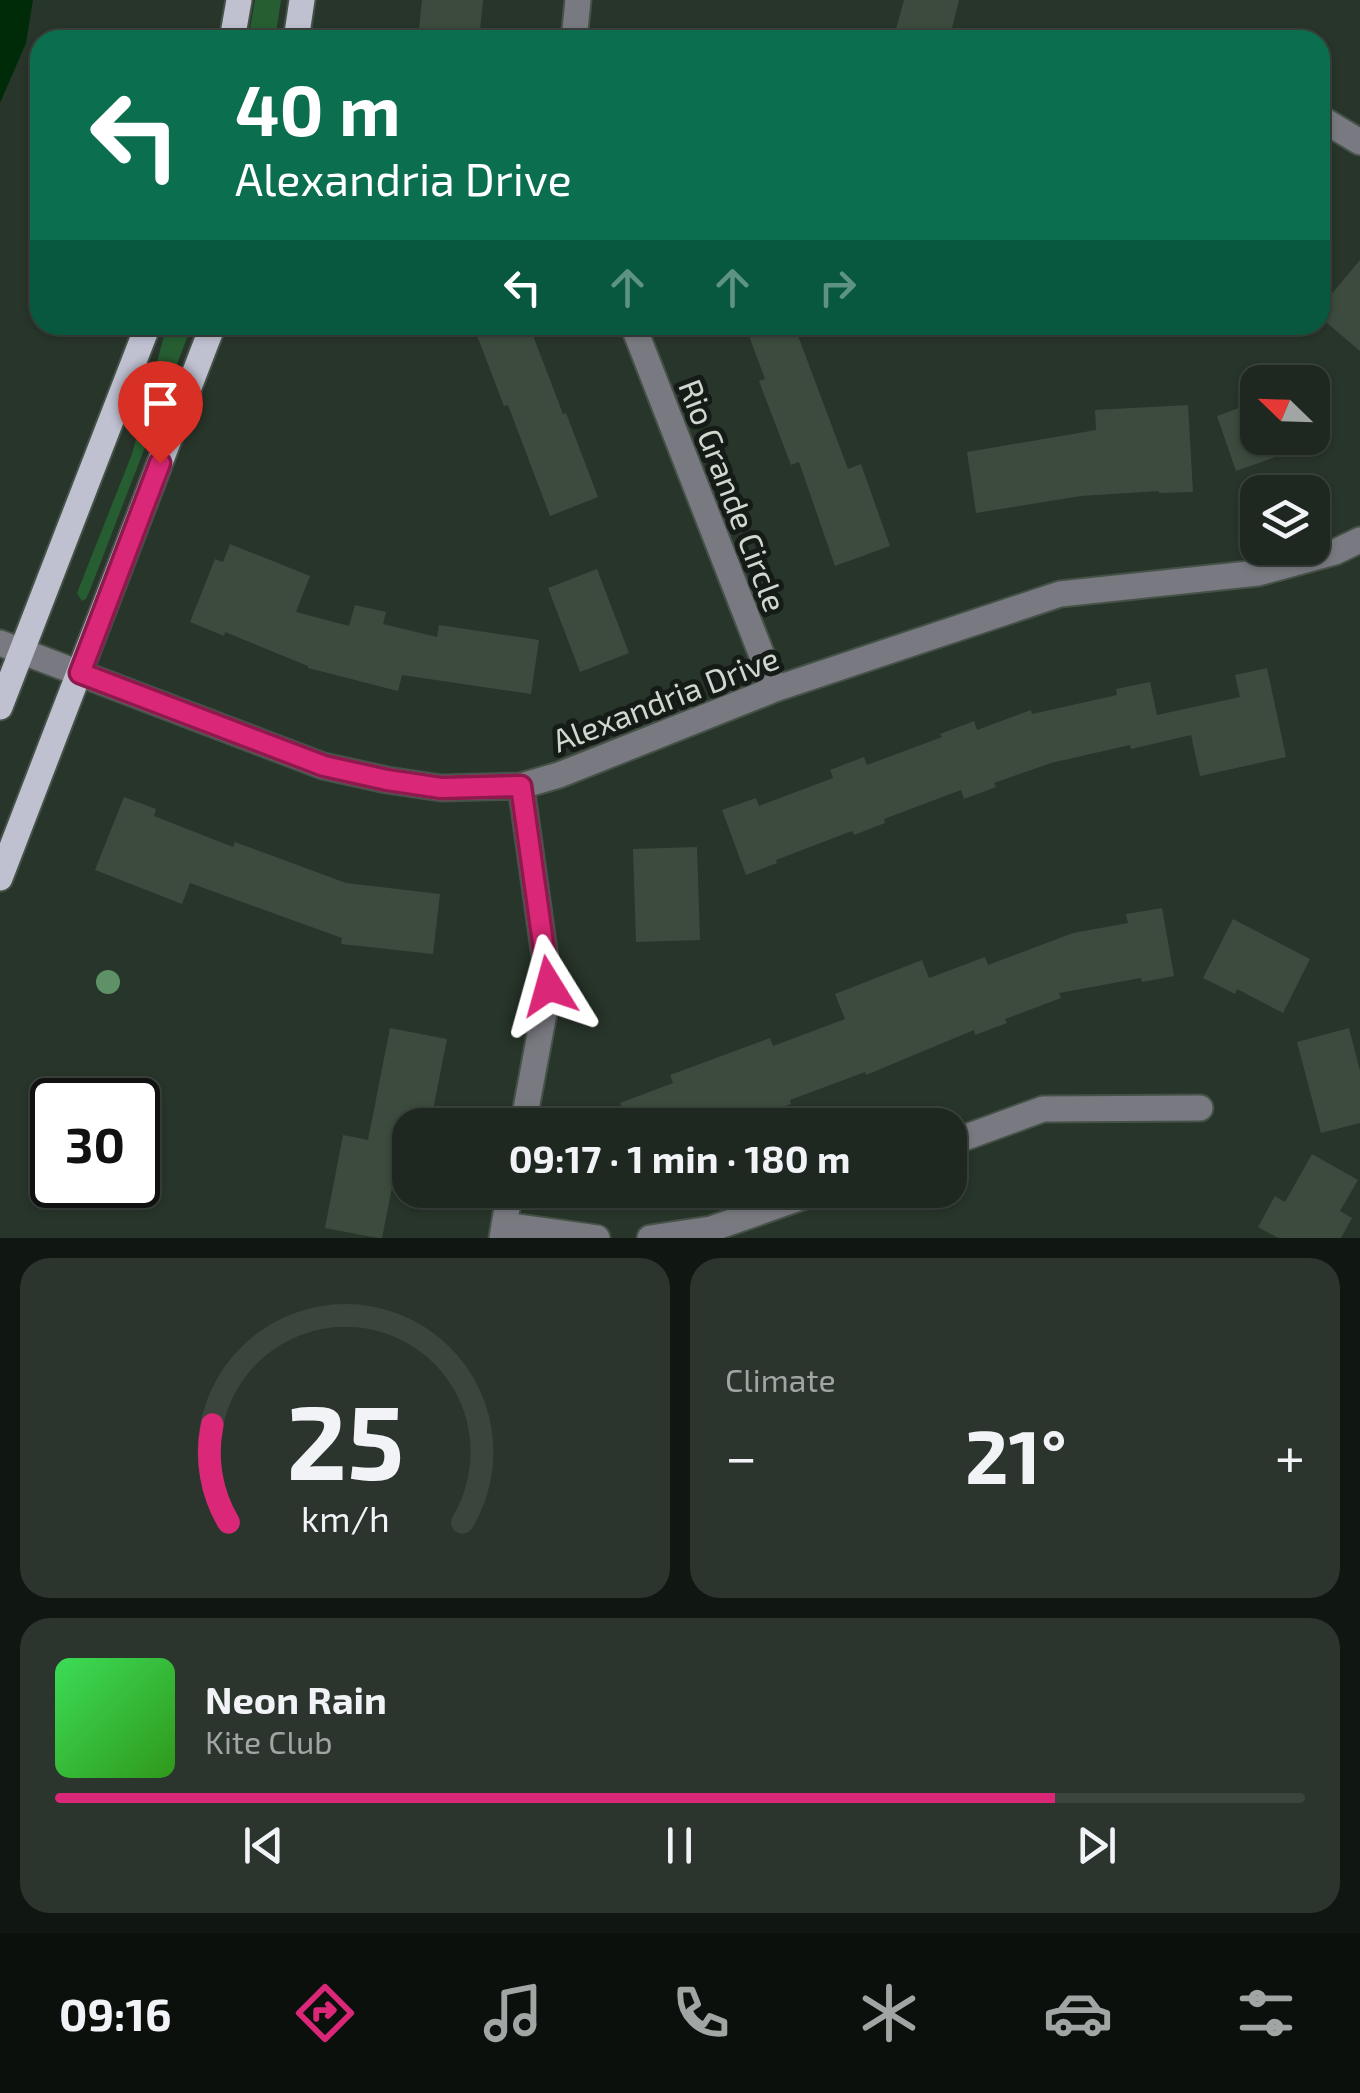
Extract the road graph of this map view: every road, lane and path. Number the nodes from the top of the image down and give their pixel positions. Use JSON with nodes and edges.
{"nodes":[{"id":1,"x":240,"y":0,"type":"edge"},
{"id":2,"x":302,"y":0,"type":"edge"},
{"id":3,"x":578,"y":0,"type":"edge"},
{"id":4,"x":234,"y":30,"type":"edge"},
{"id":5,"x":298,"y":30,"type":"edge"},
{"id":6,"x":575,"y":30,"type":"edge"},
{"id":7,"x":1330,"y":124,"type":"edge"},
{"id":8,"x":1360,"y":142,"type":"edge"},
{"id":9,"x":144,"y":335,"type":"edge"},
{"id":10,"x":208,"y":335,"type":"edge"},
{"id":11,"x":637,"y":335,"type":"edge"},
{"id":12,"x":1360,"y":540,"type":"edge"},
{"id":13,"x":11,"y":646,"type":"edge"},
{"id":14,"x":80,"y":673,"type":"junction"},
{"id":15,"x":775,"y":689,"type":"junction"},
{"id":16,"x":0,"y":707,"type":"edge"},
{"id":17,"x":521,"y":786,"type":"junction"},
{"id":18,"x":0,"y":878,"type":"edge"},
{"id":19,"x":526,"y":1108,"type":"edge"},
{"id":20,"x":1200,"y":1108,"type":"dead end"},
{"id":21,"x":967,"y":1137,"type":"edge"},
{"id":22,"x":771,"y":1208,"type":"edge"},
{"id":23,"x":503,"y":1231,"type":"edge"},
{"id":24,"x":597,"y":1238,"type":"edge"},
{"id":25,"x":650,"y":1238,"type":"edge"}],
"edges":[{"from":1,"to":4,"type":"main road"},
{"from":2,"to":5,"type":"main road"},
{"from":3,"to":6,"type":"street"},
{"from":7,"to":8,"type":"street"},
{"from":9,"to":13,"type":"main road"},
{"from":10,"to":14,"type":"main road"},
{"from":11,"to":15,"type":"street","name":"Rio Grande Circle"},
{"from":12,"to":15,"type":"street","name":"Alexandria Drive"},
{"from":13,"to":14,"type":"street","name":"Alexandria Drive"},
{"from":13,"to":16,"type":"main road"},
{"from":14,"to":17,"type":"street","name":"Alexandria Drive"},
{"from":14,"to":18,"type":"main road"},
{"from":15,"to":17,"type":"street","name":"Alexandria Drive"},
{"from":17,"to":19,"type":"street"},
{"from":20,"to":21,"type":"street"},
{"from":22,"to":25,"type":"street"},
{"from":23,"to":24,"type":"street"}]}
